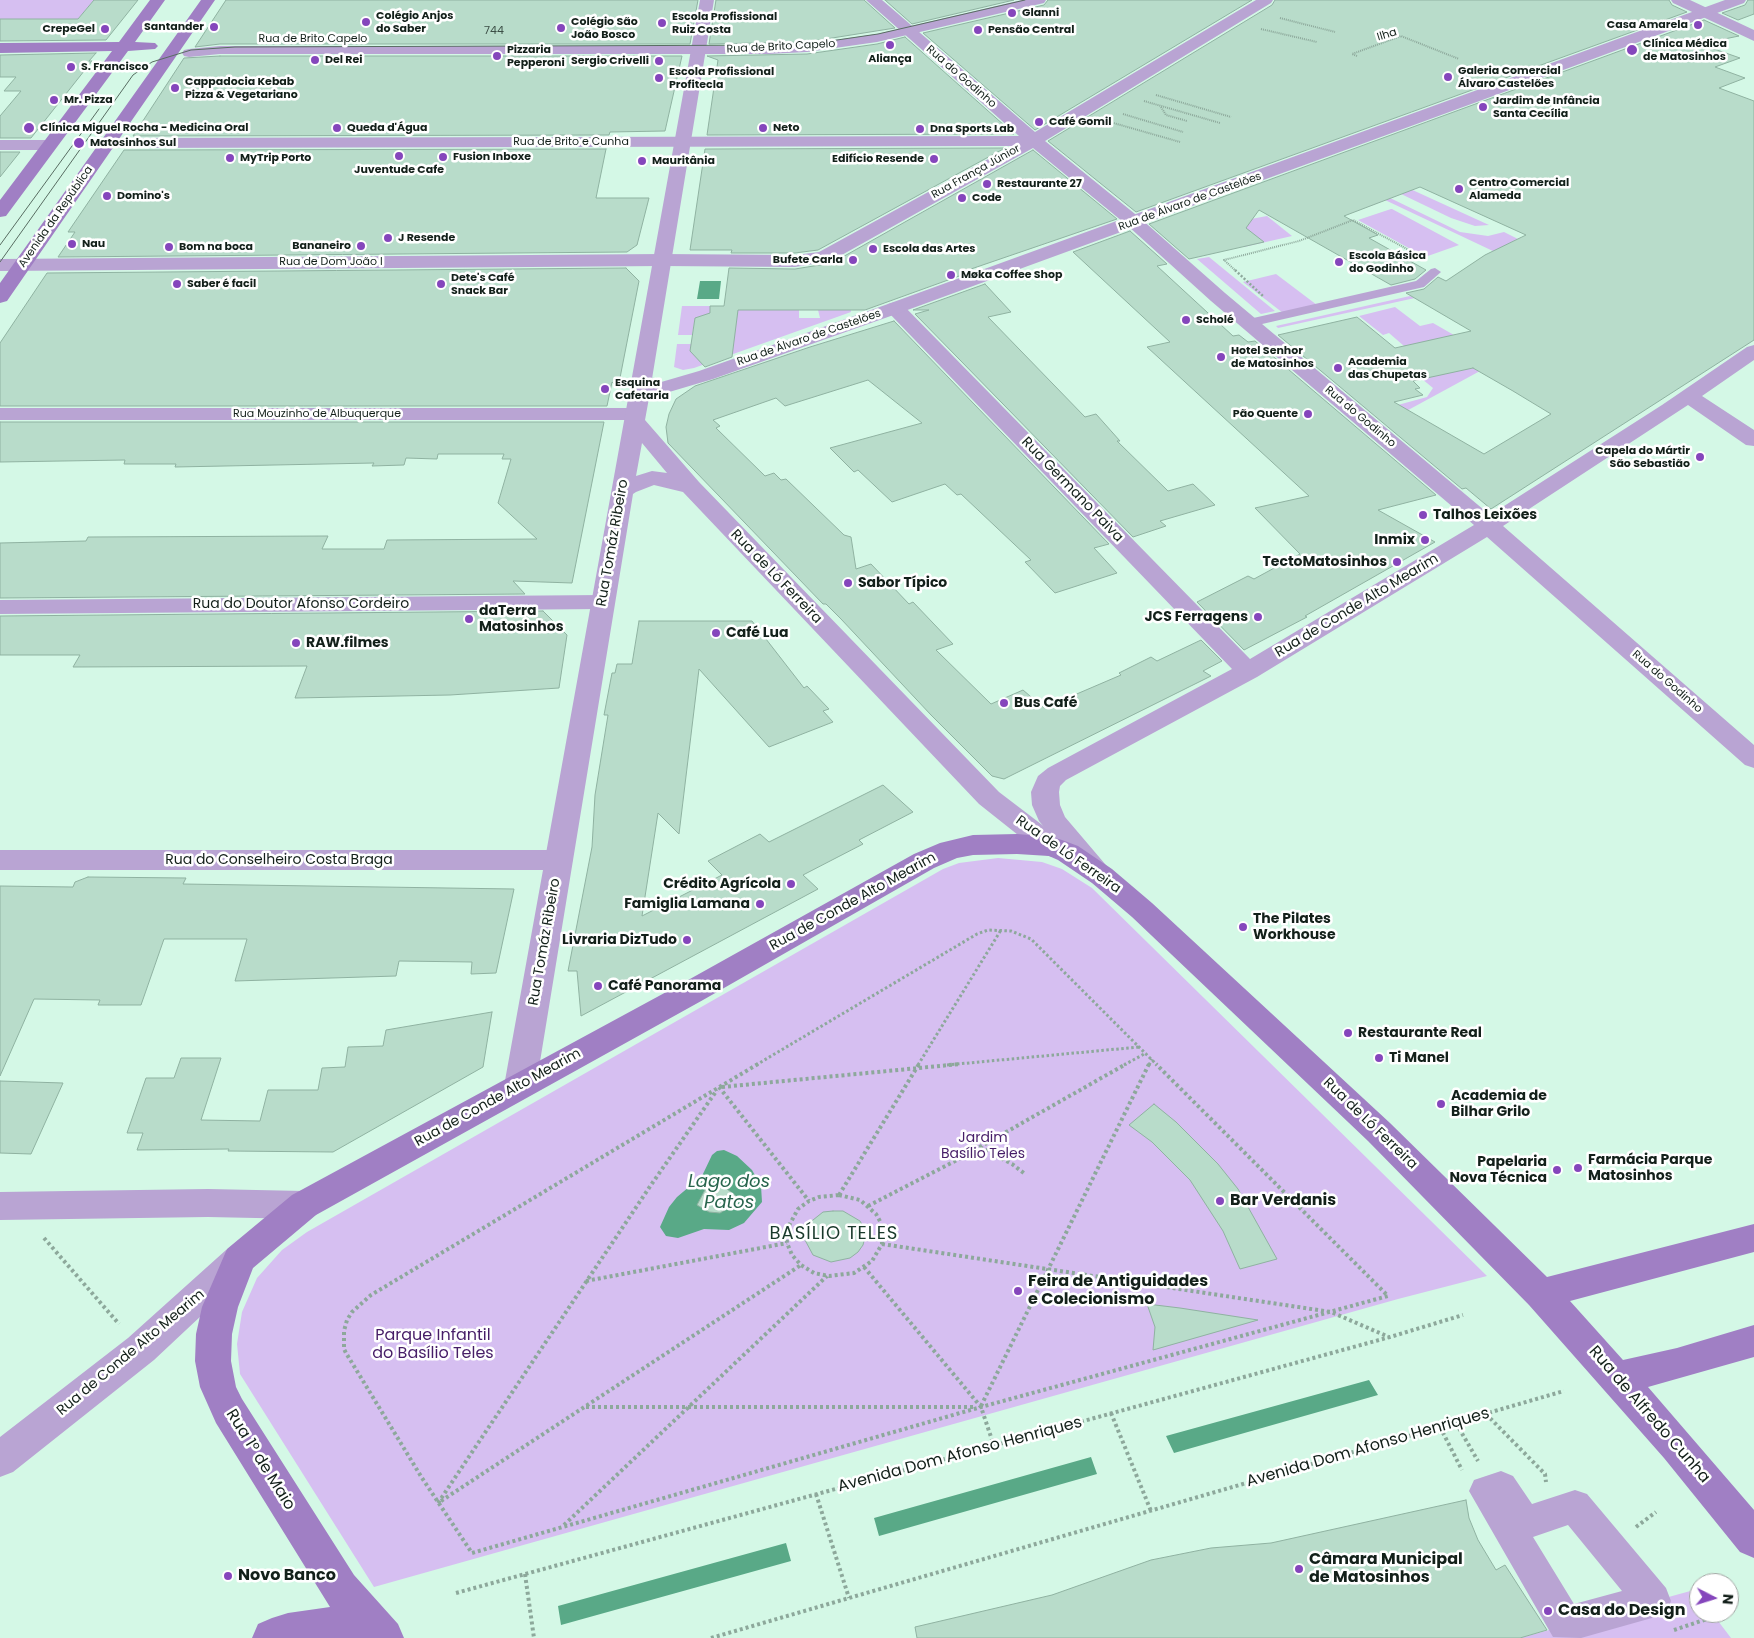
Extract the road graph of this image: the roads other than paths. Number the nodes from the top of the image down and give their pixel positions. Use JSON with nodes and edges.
{"nodes":[{"id":1,"x":158,"y":0,"type":"edge"},
{"id":2,"x":208,"y":0,"type":"edge"},
{"id":3,"x":708,"y":0,"type":"edge"},
{"id":4,"x":873,"y":0,"type":"edge"},
{"id":5,"x":994,"y":0,"type":"edge"},
{"id":6,"x":1039,"y":0,"type":"edge"},
{"id":7,"x":1266,"y":0,"type":"edge"},
{"id":8,"x":1678,"y":0,"type":"edge"},
{"id":9,"x":1739,"y":0,"type":"edge"},
{"id":10,"x":1705,"y":13,"type":"junction"},
{"id":11,"x":907,"y":26,"type":"junction"},
{"id":12,"x":1754,"y":36,"type":"edge"},
{"id":13,"x":180,"y":37,"type":"junction"},
{"id":14,"x":126,"y":42,"type":"junction"},
{"id":15,"x":693,"y":44,"type":"junction"},
{"id":16,"x":0,"y":48,"type":"edge"},
{"id":17,"x":189,"y":52,"type":"dead end"},
{"id":18,"x":1033,"y":139,"type":"junction"},
{"id":19,"x":683,"y":142,"type":"junction"},
{"id":20,"x":108,"y":143,"type":"junction"},
{"id":21,"x":0,"y":145,"type":"edge"},
{"id":22,"x":48,"y":145,"type":"junction"},
{"id":23,"x":0,"y":212,"type":"edge"},
{"id":24,"x":1134,"y":222,"type":"junction"},
{"id":25,"x":662,"y":260,"type":"junction"},
{"id":26,"x":0,"y":265,"type":"edge"},
{"id":27,"x":22,"y":265,"type":"junction"},
{"id":28,"x":1435,"y":272,"type":"road end"},
{"id":29,"x":0,"y":297,"type":"edge"},
{"id":30,"x":895,"y":308,"type":"junction"},
{"id":31,"x":1249,"y":323,"type":"junction"},
{"id":32,"x":1754,"y":351,"type":"edge"},
{"id":33,"x":1688,"y":396,"type":"junction"},
{"id":34,"x":636,"y":410,"type":"junction"},
{"id":35,"x":0,"y":414,"type":"edge"},
{"id":36,"x":1754,"y":440,"type":"edge"},
{"id":37,"x":690,"y":487,"type":"junction"},
{"id":38,"x":622,"y":492,"type":"junction"},
{"id":39,"x":1489,"y":526,"type":"junction"},
{"id":40,"x":603,"y":602,"type":"junction"},
{"id":41,"x":0,"y":607,"type":"edge"},
{"id":42,"x":1248,"y":672,"type":"junction"},
{"id":43,"x":1754,"y":759,"type":"edge"},
{"id":44,"x":1052,"y":847,"type":"junction"},
{"id":45,"x":0,"y":860,"type":"edge"},
{"id":46,"x":559,"y":860,"type":"junction"},
{"id":47,"x":1102,"y":876,"type":"junction"},
{"id":48,"x":520,"y":1086,"type":"junction"},
{"id":49,"x":304,"y":1205,"type":"junction"},
{"id":50,"x":8,"y":1206,"type":"edge"},
{"id":51,"x":1754,"y":1238,"type":"edge"},
{"id":52,"x":239,"y":1259,"type":"junction"},
{"id":53,"x":1541,"y":1294,"type":"junction"},
{"id":54,"x":1754,"y":1341,"type":"edge"},
{"id":55,"x":1617,"y":1378,"type":"junction"},
{"id":56,"x":0,"y":1460,"type":"edge"},
{"id":57,"x":1494,"y":1489,"type":"joint"},
{"id":58,"x":1754,"y":1539,"type":"edge"},
{"id":59,"x":376,"y":1630,"type":"edge"},
{"id":60,"x":272,"y":1638,"type":"edge"}],
"edges":[{"from":1,"to":14,"type":"main road"},
{"from":2,"to":13,"type":"main road","name":"Avenida da República"},
{"from":3,"to":15,"type":"street","name":"Rua Tomáz Ribeiro"},
{"from":4,"to":11,"type":"street","name":"Rua do Godinho"},
{"from":5,"to":11,"type":"street","name":"Rua de Brito Capelo"},
{"from":6,"to":11,"type":"street","name":"Rua de Brito Capelo"},
{"from":7,"to":18,"type":"street","name":"Rua França Júnior"},
{"from":8,"to":10,"type":"street"},
{"from":9,"to":10,"type":"street","name":"Rua de Álvaro de Castelões"},
{"from":10,"to":12,"type":"street"},
{"from":10,"to":24,"type":"street","name":"Rua de Álvaro de Castelões"},
{"from":11,"to":15,"type":"street","name":"Rua de Brito Capelo"},
{"from":11,"to":18,"type":"street","name":"Rua do Godinho"},
{"from":13,"to":14,"type":"main road"},
{"from":13,"to":15,"type":"street","name":"Rua de Brito Capelo"},
{"from":13,"to":20,"type":"main road","name":"Avenida da República"},
{"from":14,"to":16,"type":"main road"},
{"from":14,"to":22,"type":"main road"},
{"from":15,"to":17,"type":"street","name":"Rua de Brito Capelo"},
{"from":15,"to":19,"type":"street","name":"Rua Tomáz Ribeiro"},
{"from":18,"to":19,"type":"street","name":"Rua de Brito e Cunha"},
{"from":18,"to":24,"type":"street","name":"Rua do Godinho"},
{"from":18,"to":25,"type":"street","name":"Rua França Júnior"},
{"from":19,"to":20,"type":"street","name":"Rua de Brito e Cunha"},
{"from":19,"to":25,"type":"street","name":"Rua Tomáz Ribeiro"},
{"from":20,"to":27,"type":"main road","name":"Avenida da República"},
{"from":21,"to":22,"type":"street"},
{"from":22,"to":23,"type":"main road"},
{"from":24,"to":30,"type":"street","name":"Rua de Álvaro de Castelões"},
{"from":24,"to":31,"type":"street","name":"Rua do Godinho"},
{"from":25,"to":27,"type":"street","name":"Rua de Dom João I"},
{"from":25,"to":34,"type":"street","name":"Rua Tomáz Ribeiro"},
{"from":26,"to":27,"type":"street","name":"Rua de Dom João I"},
{"from":27,"to":29,"type":"main road","name":"Avenida da República"},
{"from":28,"to":31,"type":"lane"},
{"from":30,"to":34,"type":"street","name":"Rua de Álvaro de Castelões"},
{"from":30,"to":42,"type":"street","name":"Rua Germano Paiva"},
{"from":31,"to":39,"type":"street","name":"Rua do Godinho"},
{"from":32,"to":33,"type":"street","name":"Rua de Conde Alto Mearim"},
{"from":33,"to":36,"type":"street"},
{"from":33,"to":39,"type":"street","name":"Rua de Conde Alto Mearim"},
{"from":34,"to":35,"type":"street","name":"Rua Mouzinho de Albuquerque"},
{"from":34,"to":37,"type":"street","name":"Rua de Ló Ferreira"},
{"from":34,"to":38,"type":"street","name":"Rua Tomáz Ribeiro"},
{"from":37,"to":38,"type":"street"},
{"from":37,"to":44,"type":"street","name":"Rua de Ló Ferreira"},
{"from":38,"to":40,"type":"street","name":"Rua Tomáz Ribeiro"},
{"from":39,"to":42,"type":"street","name":"Rua de Conde Alto Mearim"},
{"from":39,"to":43,"type":"street","name":"Rua do Godinho"},
{"from":40,"to":41,"type":"street","name":"Rua do Doutor Afonso Cordeiro"},
{"from":40,"to":46,"type":"street","name":"Rua Tomáz Ribeiro"},
{"from":42,"to":47,"type":"street","name":"Rua de Conde Alto Mearim"},
{"from":44,"to":47,"type":"main road","name":"Rua de Ló Ferreira"},
{"from":44,"to":48,"type":"main road","name":"Rua de Conde Alto Mearim"},
{"from":45,"to":46,"type":"street","name":"Rua do Conselheiro Costa Braga"},
{"from":46,"to":48,"type":"street","name":"Rua Tomáz Ribeiro"},
{"from":47,"to":53,"type":"main road","name":"Rua de Ló Ferreira"},
{"from":48,"to":49,"type":"main road","name":"Rua de Conde Alto Mearim"},
{"from":49,"to":50,"type":"street"},
{"from":49,"to":52,"type":"main road","name":"Rua de Conde Alto Mearim"},
{"from":51,"to":53,"type":"main road"},
{"from":52,"to":56,"type":"street","name":"Rua de Conde Alto Mearim"},
{"from":52,"to":59,"type":"main road","name":"Rua 1º de Maio"},
{"from":53,"to":55,"type":"main road","name":"Rua de Alfredo Cunha"},
{"from":54,"to":55,"type":"main road"},
{"from":55,"to":58,"type":"main road","name":"Rua de Alfredo Cunha"},
{"from":57,"to":57,"type":"street"},
{"from":59,"to":60,"type":"main road"}]}
